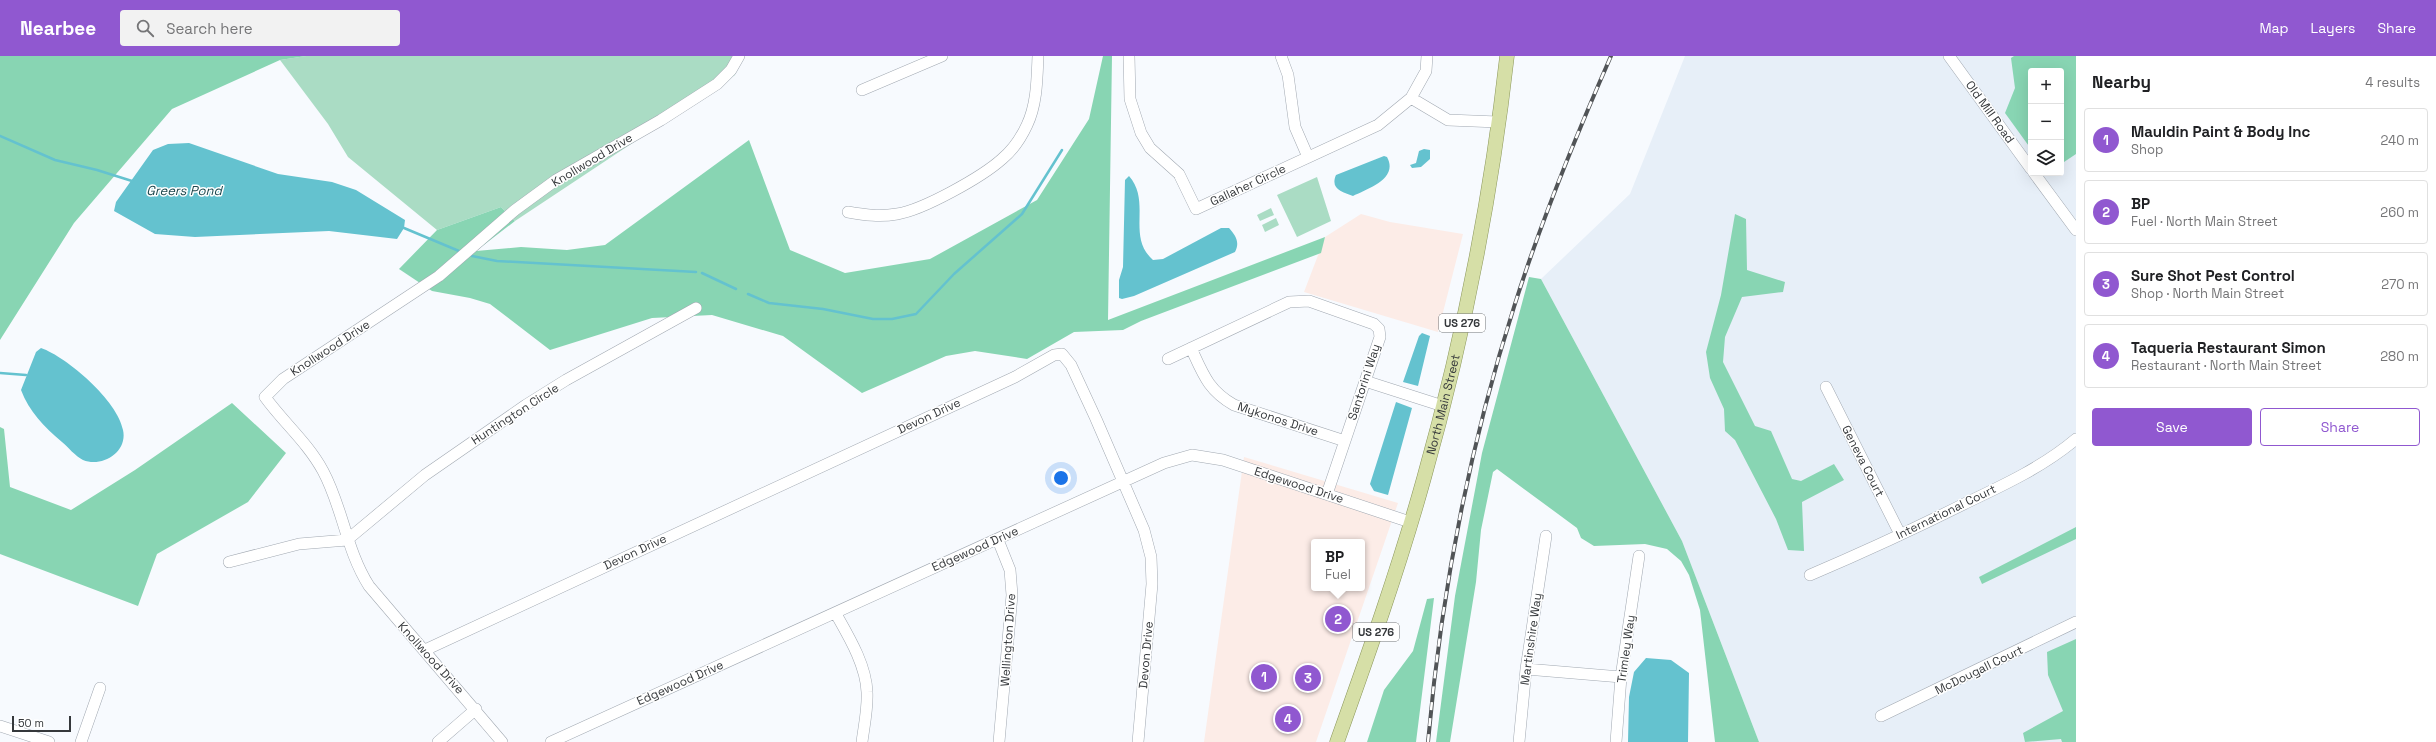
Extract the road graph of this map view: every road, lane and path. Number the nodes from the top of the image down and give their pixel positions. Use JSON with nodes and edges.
{"nodes":[{"id":1,"x":739,"y":56,"type":"edge"},
{"id":2,"x":942,"y":56,"type":"edge"},
{"id":3,"x":1038,"y":56,"type":"edge"},
{"id":4,"x":1129,"y":56,"type":"edge"},
{"id":5,"x":1281,"y":56,"type":"edge"},
{"id":6,"x":1427,"y":56,"type":"edge"},
{"id":7,"x":1507,"y":56,"type":"edge"},
{"id":8,"x":1949,"y":56,"type":"edge"},
{"id":9,"x":862,"y":90,"type":"dead end"},
{"id":10,"x":1411,"y":98,"type":"junction"},
{"id":11,"x":1498,"y":122,"type":"junction"},
{"id":12,"x":1308,"y":157,"type":"junction"},
{"id":13,"x":2028,"y":165,"type":"edge"},
{"id":14,"x":2036,"y":176,"type":"edge"},
{"id":15,"x":848,"y":212,"type":"dead end"},
{"id":16,"x":2076,"y":230,"type":"edge"},
{"id":17,"x":696,"y":308,"type":"dead end"},
{"id":18,"x":1191,"y":348,"type":"junction"},
{"id":19,"x":1168,"y":359,"type":"dead end"},
{"id":20,"x":1365,"y":380,"type":"junction"},
{"id":21,"x":1826,"y":387,"type":"dead end"},
{"id":22,"x":1443,"y":406,"type":"junction"},
{"id":23,"x":2076,"y":439,"type":"edge"},
{"id":24,"x":1345,"y":441,"type":"junction"},
{"id":25,"x":1123,"y":481,"type":"junction"},
{"id":26,"x":1327,"y":494,"type":"junction"},
{"id":27,"x":1410,"y":522,"type":"junction"},
{"id":28,"x":1900,"y":534,"type":"junction"},
{"id":29,"x":1546,"y":536,"type":"dead end"},
{"id":30,"x":347,"y":540,"type":"junction"},
{"id":31,"x":998,"y":540,"type":"junction"},
{"id":32,"x":1639,"y":556,"type":"dead end"},
{"id":33,"x":229,"y":562,"type":"dead end"},
{"id":34,"x":1810,"y":575,"type":"dead end"},
{"id":35,"x":836,"y":614,"type":"junction"},
{"id":36,"x":2076,"y":622,"type":"edge"},
{"id":37,"x":425,"y":650,"type":"junction"},
{"id":38,"x":1526,"y":669,"type":"junction"},
{"id":39,"x":1621,"y":677,"type":"junction"},
{"id":40,"x":100,"y":688,"type":"dead end"},
{"id":41,"x":476,"y":709,"type":"junction"},
{"id":42,"x":1881,"y":716,"type":"dead end"},
{"id":43,"x":0,"y":726,"type":"edge"},
{"id":44,"x":49,"y":742,"type":"edge"},
{"id":45,"x":81,"y":742,"type":"edge"},
{"id":46,"x":438,"y":742,"type":"edge"},
{"id":47,"x":502,"y":742,"type":"edge"},
{"id":48,"x":552,"y":742,"type":"edge"},
{"id":49,"x":862,"y":742,"type":"edge"},
{"id":50,"x":999,"y":742,"type":"edge"},
{"id":51,"x":1138,"y":742,"type":"edge"},
{"id":52,"x":1337,"y":742,"type":"edge"},
{"id":53,"x":1519,"y":742,"type":"edge"},
{"id":54,"x":1616,"y":742,"type":"edge"}],
"edges":[{"from":1,"to":30,"type":"street","name":"Knollwood Drive"},
{"from":2,"to":9,"type":"street"},
{"from":3,"to":15,"type":"street"},
{"from":4,"to":12,"type":"street","name":"Gallaher Circle"},
{"from":5,"to":12,"type":"street"},
{"from":6,"to":10,"type":"street","name":"Gallaher Circle"},
{"from":7,"to":11,"type":"main road","name":"North Main Street","number":"US 276"},
{"from":8,"to":13,"type":"street","name":"Old Mill Road"},
{"from":10,"to":11,"type":"street"},
{"from":10,"to":12,"type":"street","name":"Gallaher Circle"},
{"from":11,"to":22,"type":"main road","name":"North Main Street","number":"US 276"},
{"from":14,"to":16,"type":"street"},
{"from":17,"to":30,"type":"street","name":"Huntington Circle"},
{"from":18,"to":19,"type":"street","name":"Santorini Way"},
{"from":18,"to":20,"type":"street","name":"Santorini Way"},
{"from":18,"to":24,"type":"street","name":"Mykonos Drive"},
{"from":20,"to":22,"type":"street"},
{"from":20,"to":24,"type":"street","name":"Santorini Way"},
{"from":21,"to":28,"type":"street","name":"Geneva Court"},
{"from":22,"to":27,"type":"main road","name":"North Main Street","number":"US 276"},
{"from":23,"to":28,"type":"street","name":"International Court"},
{"from":24,"to":26,"type":"street","name":"Santorini Way"},
{"from":25,"to":26,"type":"street","name":"Edgewood Drive"},
{"from":25,"to":31,"type":"street","name":"Edgewood Drive"},
{"from":25,"to":37,"type":"street","name":"Devon Drive"},
{"from":25,"to":51,"type":"street","name":"Devon Drive"},
{"from":26,"to":27,"type":"street","name":"Edgewood Drive"},
{"from":27,"to":52,"type":"main road","name":"North Main Street","number":"US 276"},
{"from":28,"to":34,"type":"street","name":"International Court"},
{"from":29,"to":38,"type":"street","name":"Martinshire Way"},
{"from":30,"to":33,"type":"street"},
{"from":30,"to":37,"type":"street","name":"Knollwood Drive"},
{"from":31,"to":35,"type":"street","name":"Edgewood Drive"},
{"from":31,"to":50,"type":"street","name":"Wellington Drive"},
{"from":32,"to":39,"type":"street","name":"Trimley Way"},
{"from":35,"to":48,"type":"street","name":"Edgewood Drive"},
{"from":35,"to":49,"type":"street"},
{"from":36,"to":42,"type":"street","name":"McDougall Court"},
{"from":37,"to":41,"type":"street","name":"Knollwood Drive"},
{"from":38,"to":39,"type":"street"},
{"from":38,"to":53,"type":"street","name":"Martinshire Way"},
{"from":39,"to":54,"type":"street","name":"Trimley Way"},
{"from":40,"to":45,"type":"street"},
{"from":41,"to":46,"type":"street"},
{"from":41,"to":47,"type":"street","name":"Knollwood Drive"},
{"from":43,"to":44,"type":"street"}]}
